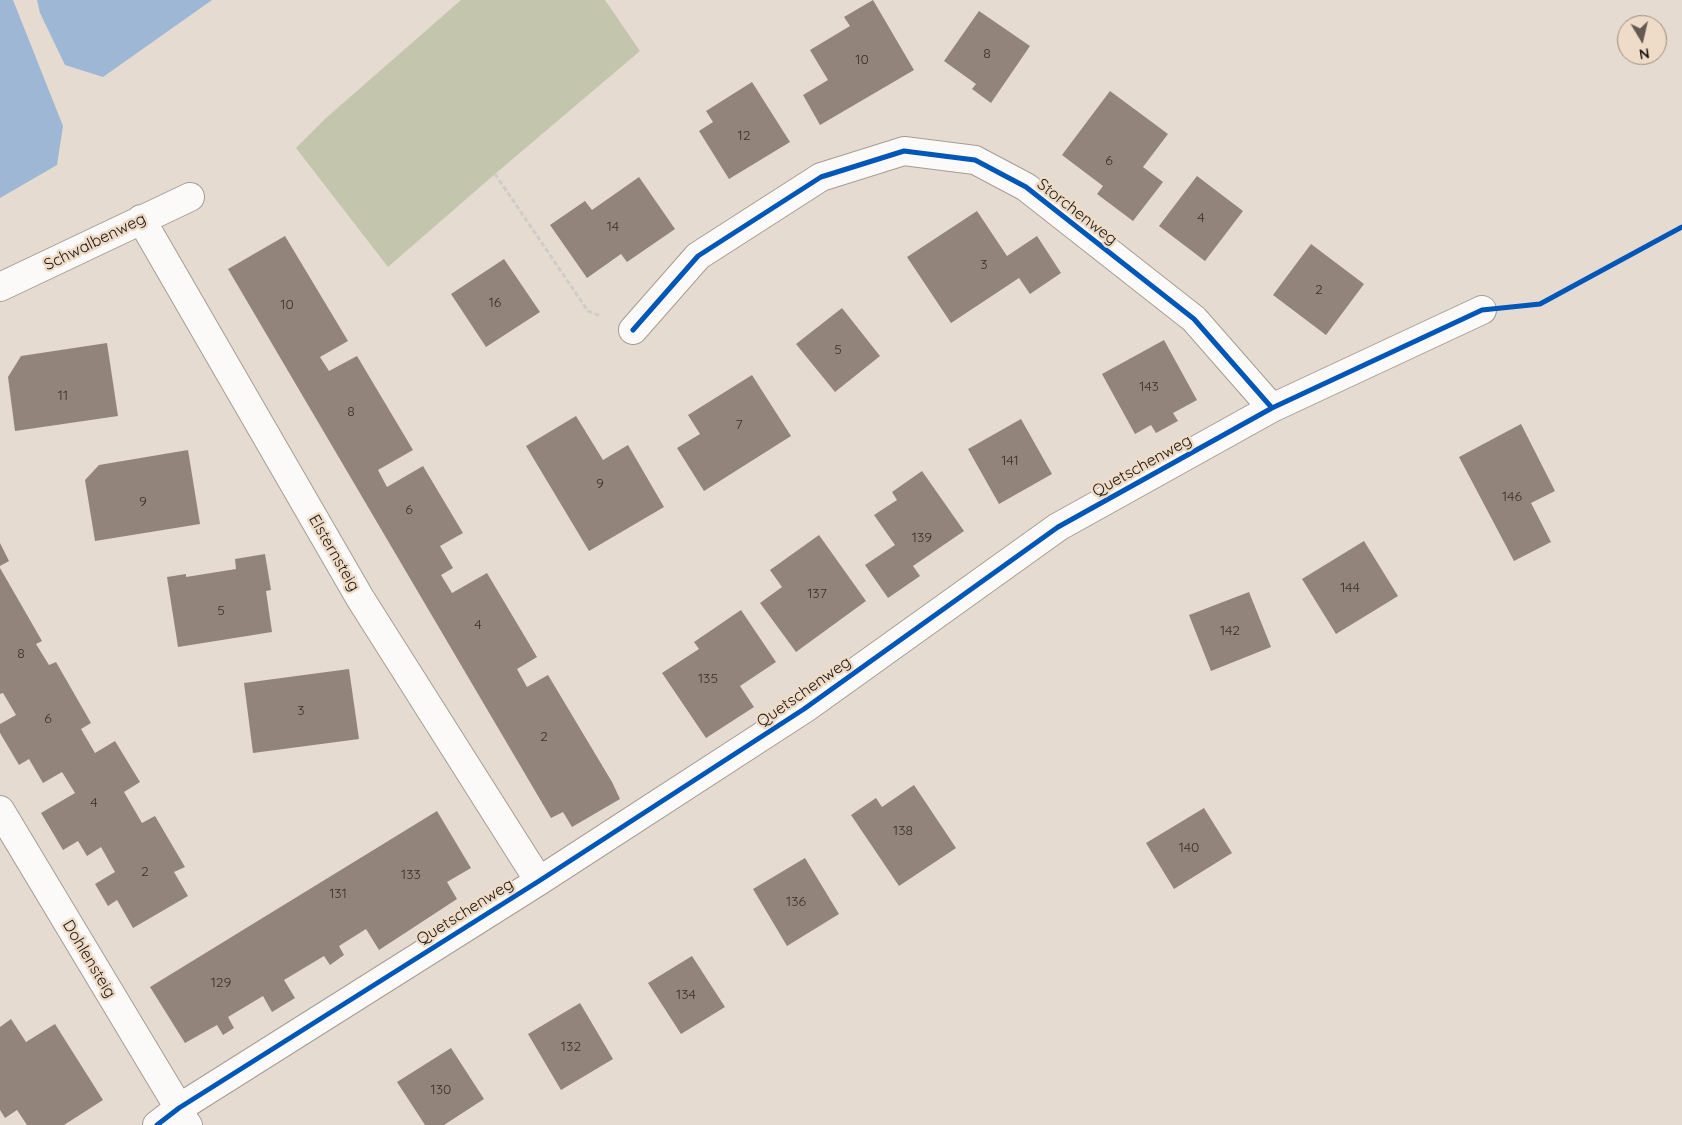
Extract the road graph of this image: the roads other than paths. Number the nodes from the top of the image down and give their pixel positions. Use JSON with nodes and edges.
{"nodes":[{"id":1,"x":190,"y":197,"type":"dead end"},
{"id":2,"x":141,"y":219,"type":"junction"},
{"id":3,"x":0,"y":287,"type":"edge"},
{"id":4,"x":1482,"y":310,"type":"dead end"},
{"id":5,"x":633,"y":330,"type":"road end"},
{"id":6,"x":1272,"y":408,"type":"junction"},
{"id":7,"x":0,"y":810,"type":"edge"},
{"id":8,"x":539,"y":881,"type":"junction"},
{"id":9,"x":185,"y":1117,"type":"edge"},
{"id":10,"x":157,"y":1125,"type":"edge"}],
"edges":[{"from":1,"to":2,"type":"street","name":"Schwalbenweg"},
{"from":2,"to":3,"type":"street","name":"Schwalbenweg"},
{"from":2,"to":8,"type":"street","name":"Elsternsteig"},
{"from":4,"to":6,"type":"street","name":"Quetschenweg"},
{"from":5,"to":6,"type":"street","name":"Storchenweg"},
{"from":6,"to":8,"type":"street","name":"Quetschenweg"},
{"from":7,"to":9,"type":"street","name":"Dohlensteig"},
{"from":8,"to":9,"type":"street","name":"Quetschenweg"},
{"from":9,"to":10,"type":"street","name":"Quetschenweg"}]}
